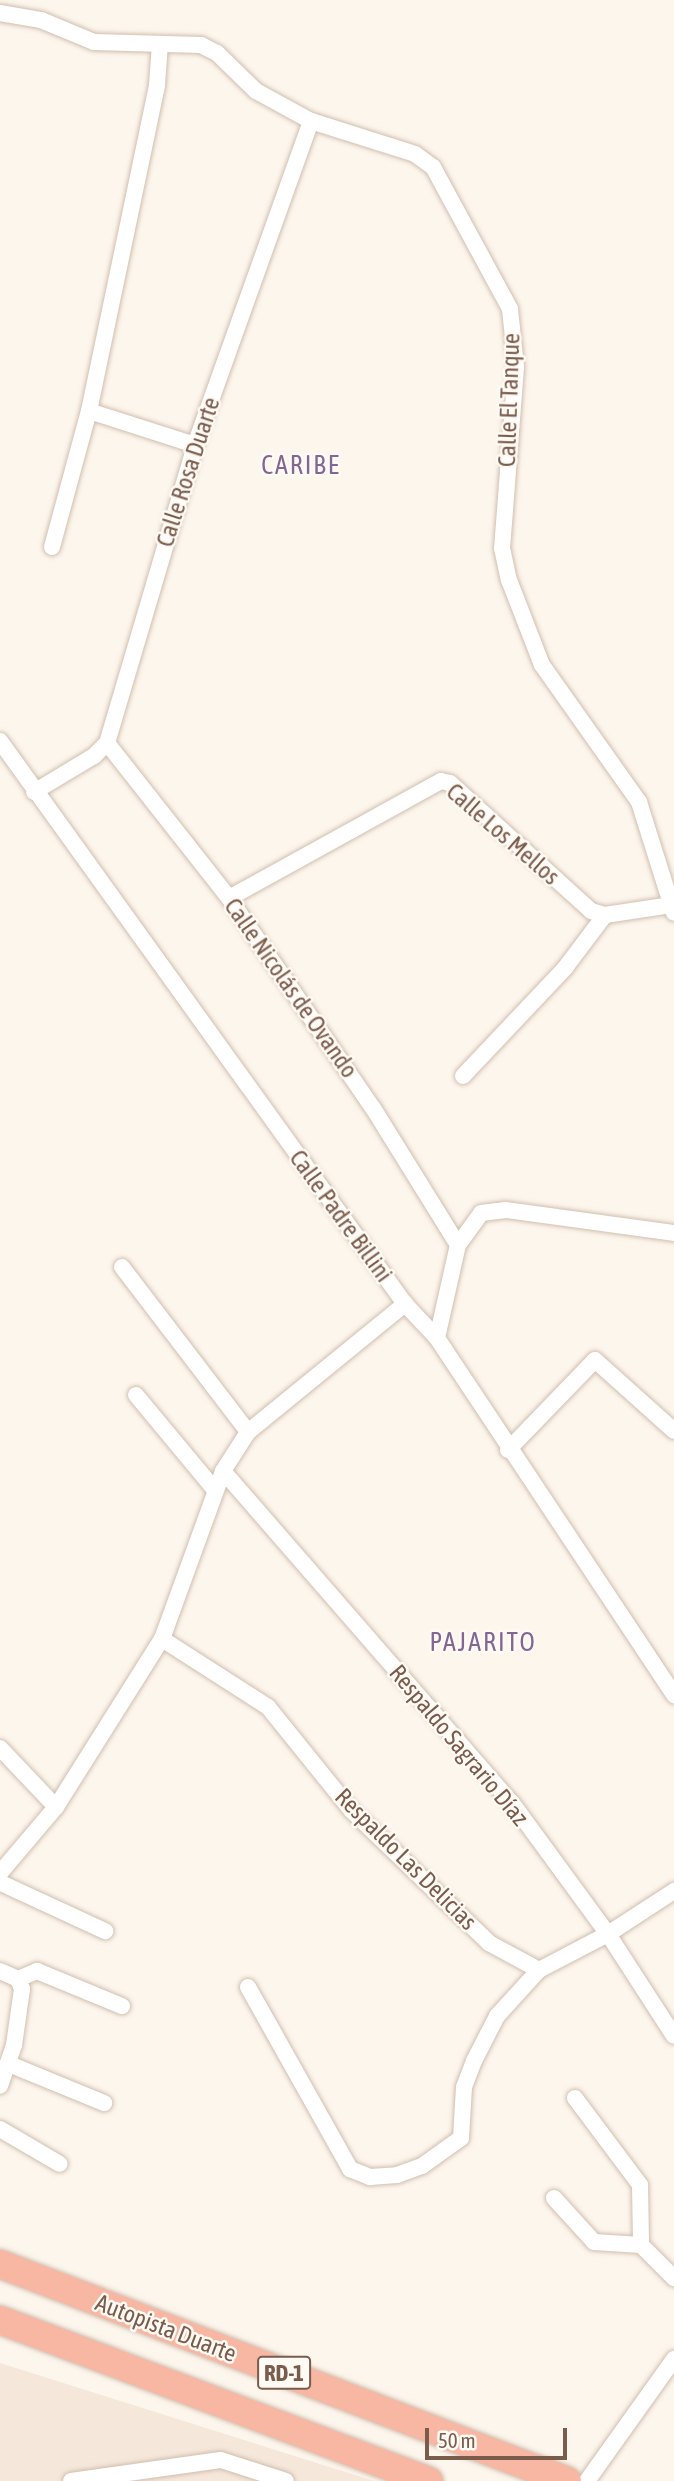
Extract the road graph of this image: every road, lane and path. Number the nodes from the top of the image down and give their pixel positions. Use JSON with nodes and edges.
{"nodes":[{"id":1,"x":0,"y":13,"type":"edge"},
{"id":2,"x":160,"y":44,"type":"junction"},
{"id":3,"x":311,"y":121,"type":"junction"},
{"id":4,"x":89,"y":411,"type":"junction"},
{"id":5,"x":195,"y":445,"type":"junction"},
{"id":6,"x":52,"y":547,"type":"dead end"},
{"id":7,"x":0,"y":741,"type":"edge"},
{"id":8,"x":107,"y":743,"type":"junction"},
{"id":9,"x":34,"y":792,"type":"junction"},
{"id":10,"x":229,"y":898,"type":"junction"},
{"id":11,"x":672,"y":909,"type":"edge"},
{"id":12,"x":605,"y":915,"type":"junction"},
{"id":13,"x":463,"y":1076,"type":"dead end"},
{"id":14,"x":674,"y":1233,"type":"edge"},
{"id":15,"x":458,"y":1245,"type":"junction"},
{"id":16,"x":122,"y":1267,"type":"dead end"},
{"id":17,"x":405,"y":1304,"type":"junction"},
{"id":18,"x":436,"y":1338,"type":"junction"},
{"id":19,"x":136,"y":1395,"type":"dead end"},
{"id":20,"x":674,"y":1431,"type":"edge"},
{"id":21,"x":248,"y":1432,"type":"junction"},
{"id":22,"x":508,"y":1450,"type":"junction"},
{"id":23,"x":222,"y":1471,"type":"junction"},
{"id":24,"x":215,"y":1490,"type":"junction"},
{"id":25,"x":162,"y":1639,"type":"junction"},
{"id":26,"x":674,"y":1695,"type":"edge"},
{"id":27,"x":0,"y":1748,"type":"edge"},
{"id":28,"x":56,"y":1807,"type":"junction"},
{"id":29,"x":1,"y":1879,"type":"edge"},
{"id":30,"x":674,"y":1891,"type":"edge"},
{"id":31,"x":105,"y":1931,"type":"dead end"},
{"id":32,"x":608,"y":1934,"type":"junction"},
{"id":33,"x":539,"y":1970,"type":"junction"},
{"id":34,"x":0,"y":1971,"type":"edge"},
{"id":35,"x":18,"y":1979,"type":"junction"},
{"id":36,"x":248,"y":1987,"type":"dead end"},
{"id":37,"x":122,"y":2006,"type":"dead end"},
{"id":38,"x":674,"y":2036,"type":"edge"},
{"id":39,"x":9,"y":2064,"type":"junction"},
{"id":40,"x":0,"y":2086,"type":"edge"},
{"id":41,"x":575,"y":2098,"type":"dead end"},
{"id":42,"x":104,"y":2103,"type":"dead end"},
{"id":43,"x":0,"y":2129,"type":"edge"},
{"id":44,"x":60,"y":2164,"type":"dead end"},
{"id":45,"x":554,"y":2198,"type":"dead end"},
{"id":46,"x":641,"y":2245,"type":"junction"},
{"id":47,"x":0,"y":2264,"type":"edge"},
{"id":48,"x":674,"y":2278,"type":"edge"},
{"id":49,"x":0,"y":2320,"type":"edge"},
{"id":50,"x":674,"y":2359,"type":"edge"},
{"id":51,"x":71,"y":2481,"type":"edge"},
{"id":52,"x":286,"y":2481,"type":"edge"},
{"id":53,"x":429,"y":2481,"type":"edge"},
{"id":54,"x":567,"y":2481,"type":"edge"},
{"id":55,"x":587,"y":2481,"type":"edge"}],
"edges":[{"from":1,"to":2,"type":"street","name":"Calle El Tanque"},
{"from":2,"to":3,"type":"street","name":"Calle El Tanque"},
{"from":2,"to":4,"type":"street"},
{"from":3,"to":5,"type":"street","name":"Calle Rosa Duarte"},
{"from":3,"to":11,"type":"street","name":"Calle El Tanque"},
{"from":4,"to":5,"type":"street"},
{"from":4,"to":6,"type":"street"},
{"from":5,"to":8,"type":"street","name":"Calle Rosa Duarte"},
{"from":7,"to":9,"type":"street","name":"Calle Padre Billini"},
{"from":8,"to":9,"type":"street"},
{"from":8,"to":10,"type":"street","name":"Calle Nicolás de Ovando"},
{"from":9,"to":17,"type":"street","name":"Calle Padre Billini"},
{"from":10,"to":12,"type":"street","name":"Calle Los Mellos"},
{"from":10,"to":15,"type":"street","name":"Calle Nicolás de Ovando"},
{"from":11,"to":12,"type":"street"},
{"from":12,"to":13,"type":"street"},
{"from":14,"to":15,"type":"street"},
{"from":15,"to":18,"type":"street"},
{"from":16,"to":21,"type":"street"},
{"from":17,"to":18,"type":"street","name":"Calle Padre Billini"},
{"from":17,"to":21,"type":"street"},
{"from":18,"to":22,"type":"street","name":"Calle Padre Billini"},
{"from":19,"to":24,"type":"street"},
{"from":20,"to":22,"type":"street"},
{"from":21,"to":23,"type":"street"},
{"from":22,"to":26,"type":"street","name":"Calle Padre Billini"},
{"from":23,"to":24,"type":"street"},
{"from":23,"to":32,"type":"street","name":"Respaldo Sagrario Díaz"},
{"from":24,"to":25,"type":"street"},
{"from":25,"to":28,"type":"street"},
{"from":25,"to":33,"type":"street","name":"Respaldo Las Delicias"},
{"from":27,"to":28,"type":"street"},
{"from":28,"to":29,"type":"street"},
{"from":29,"to":31,"type":"street"},
{"from":30,"to":32,"type":"street"},
{"from":32,"to":33,"type":"street"},
{"from":32,"to":38,"type":"street","name":"Respaldo Sagrario Díaz"},
{"from":33,"to":36,"type":"street"},
{"from":34,"to":35,"type":"street"},
{"from":35,"to":37,"type":"street"},
{"from":35,"to":39,"type":"street"},
{"from":39,"to":40,"type":"street"},
{"from":39,"to":42,"type":"street"},
{"from":41,"to":46,"type":"street"},
{"from":43,"to":44,"type":"street"},
{"from":45,"to":46,"type":"street"},
{"from":46,"to":48,"type":"street"},
{"from":47,"to":54,"type":"highway","name":"Autopista Duarte","number":"RD-1"},
{"from":49,"to":53,"type":"highway","name":"Autopista Duarte","number":"RD-1"},
{"from":50,"to":55,"type":"street"},
{"from":51,"to":52,"type":"street"}]}
